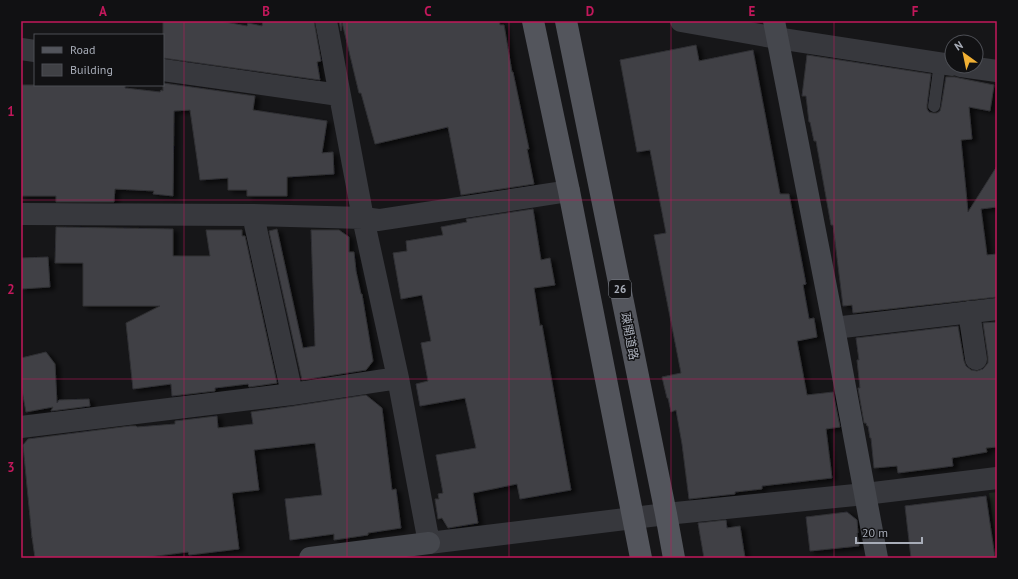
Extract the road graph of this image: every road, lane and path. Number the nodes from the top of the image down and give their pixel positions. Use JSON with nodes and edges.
{"nodes":[{"id":1,"x":326,"y":21,"type":"edge"},
{"id":2,"x":533,"y":21,"type":"edge"},
{"id":3,"x":566,"y":21,"type":"edge"},
{"id":4,"x":681,"y":21,"type":"edge"},
{"id":5,"x":775,"y":29,"type":"edge"},
{"id":6,"x":21,"y":49,"type":"edge"},
{"id":7,"x":34,"y":51,"type":"edge"},
{"id":8,"x":944,"y":64,"type":"edge"},
{"id":9,"x":984,"y":69,"type":"edge"},
{"id":10,"x":164,"y":70,"type":"edge"},
{"id":11,"x":944,"y":71,"type":"edge"},
{"id":12,"x":997,"y":71,"type":"edge"},
{"id":13,"x":339,"y":95,"type":"junction"},
{"id":14,"x":934,"y":106,"type":"dead end"},
{"id":15,"x":569,"y":191,"type":"junction"},
{"id":16,"x":21,"y":214,"type":"edge"},
{"id":17,"x":253,"y":215,"type":"junction"},
{"id":18,"x":363,"y":218,"type":"junction"},
{"id":19,"x":997,"y":309,"type":"edge"},
{"id":20,"x":970,"y":312,"type":"junction"},
{"id":21,"x":834,"y":328,"type":"junction"},
{"id":22,"x":976,"y":359,"type":"dead end"},
{"id":23,"x":398,"y":378,"type":"junction"},
{"id":24,"x":292,"y":394,"type":"junction"},
{"id":25,"x":21,"y":427,"type":"edge"},
{"id":26,"x":997,"y":478,"type":"edge"},
{"id":27,"x":865,"y":494,"type":"junction"},
{"id":28,"x":666,"y":514,"type":"junction"},
{"id":29,"x":634,"y":519,"type":"junction"},
{"id":30,"x":428,"y":543,"type":"junction"},
{"id":31,"x":310,"y":558,"type":"edge"},
{"id":32,"x":641,"y":558,"type":"edge"},
{"id":33,"x":674,"y":558,"type":"edge"},
{"id":34,"x":877,"y":558,"type":"edge"}],
"edges":[{"from":1,"to":13,"type":"street"},
{"from":2,"to":15,"type":"main road"},
{"from":3,"to":28,"type":"main road","name":"疎開道路","number":"26"},
{"from":4,"to":5,"type":"street"},
{"from":5,"to":8,"type":"street"},
{"from":5,"to":21,"type":"street"},
{"from":6,"to":7,"type":"street"},
{"from":9,"to":12,"type":"street"},
{"from":10,"to":13,"type":"street"},
{"from":11,"to":14,"type":"lane"},
{"from":13,"to":18,"type":"street"},
{"from":15,"to":18,"type":"street"},
{"from":15,"to":29,"type":"main road"},
{"from":16,"to":17,"type":"street"},
{"from":17,"to":18,"type":"street"},
{"from":17,"to":24,"type":"street"},
{"from":18,"to":23,"type":"street"},
{"from":19,"to":20,"type":"street"},
{"from":20,"to":21,"type":"street"},
{"from":20,"to":22,"type":"street"},
{"from":21,"to":27,"type":"street"},
{"from":23,"to":24,"type":"street"},
{"from":23,"to":30,"type":"street"},
{"from":24,"to":25,"type":"street"},
{"from":26,"to":27,"type":"street"},
{"from":27,"to":28,"type":"street"},
{"from":27,"to":34,"type":"street"},
{"from":28,"to":29,"type":"street"},
{"from":28,"to":33,"type":"main road","name":"疎開道路","number":"26"},
{"from":29,"to":30,"type":"street"},
{"from":29,"to":32,"type":"main road"},
{"from":30,"to":31,"type":"street"}]}
